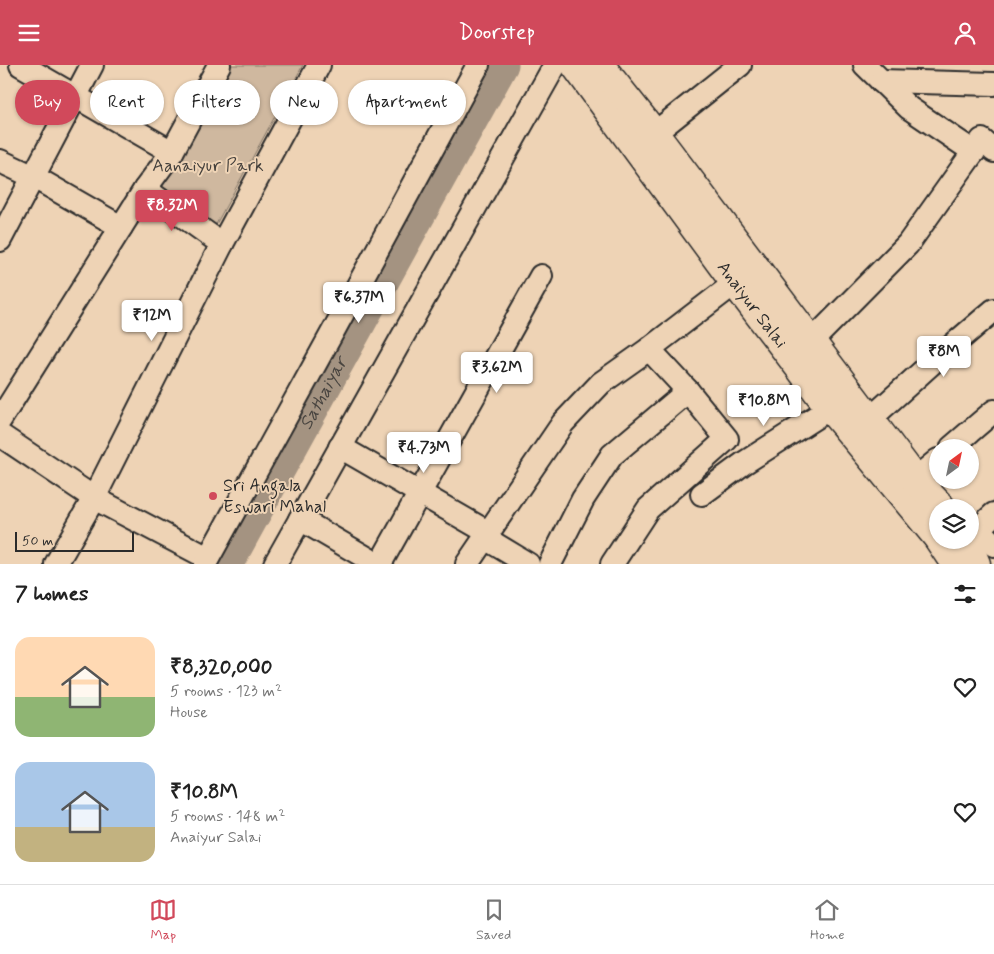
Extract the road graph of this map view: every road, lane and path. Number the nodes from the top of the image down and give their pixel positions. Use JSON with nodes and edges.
{"nodes":[{"id":1,"x":21,"y":65,"type":"edge"},
{"id":2,"x":92,"y":65,"type":"edge"},
{"id":3,"x":219,"y":65,"type":"edge"},
{"id":4,"x":319,"y":65,"type":"edge"},
{"id":5,"x":478,"y":65,"type":"edge"},
{"id":6,"x":555,"y":65,"type":"edge"},
{"id":7,"x":575,"y":65,"type":"edge"},
{"id":8,"x":600,"y":65,"type":"edge"},
{"id":9,"x":740,"y":65,"type":"edge"},
{"id":10,"x":865,"y":65,"type":"edge"},
{"id":11,"x":978,"y":65,"type":"edge"},
{"id":12,"x":46,"y":80,"type":"edge"},
{"id":13,"x":994,"y":80,"type":"edge"},
{"id":14,"x":881,"y":81,"type":"junction"},
{"id":15,"x":994,"y":84,"type":"edge"},
{"id":16,"x":80,"y":88,"type":"edge"},
{"id":17,"x":80,"y":101,"type":"edge"},
{"id":18,"x":61,"y":125,"type":"edge"},
{"id":19,"x":645,"y":141,"type":"junction"},
{"id":20,"x":984,"y":151,"type":"edge"},
{"id":21,"x":172,"y":152,"type":"junction"},
{"id":22,"x":0,"y":161,"type":"edge"},
{"id":23,"x":34,"y":177,"type":"junction"},
{"id":24,"x":144,"y":189,"type":"junction"},
{"id":25,"x":121,"y":227,"type":"junction"},
{"id":26,"x":0,"y":240,"type":"edge"},
{"id":27,"x":222,"y":244,"type":"junction"},
{"id":28,"x":541,"y":276,"type":"dead end"},
{"id":29,"x":734,"y":283,"type":"junction"},
{"id":30,"x":994,"y":310,"type":"edge"},
{"id":31,"x":811,"y":342,"type":"junction"},
{"id":32,"x":649,"y":349,"type":"junction"},
{"id":33,"x":688,"y":391,"type":"junction"},
{"id":34,"x":840,"y":399,"type":"junction"},
{"id":35,"x":994,"y":411,"type":"edge"},
{"id":36,"x":870,"y":419,"type":"junction"},
{"id":37,"x":0,"y":420,"type":"edge"},
{"id":38,"x":0,"y":435,"type":"edge"},
{"id":39,"x":727,"y":439,"type":"junction"},
{"id":40,"x":961,"y":439,"type":"edge"},
{"id":41,"x":340,"y":447,"type":"junction"},
{"id":42,"x":744,"y":463,"type":"junction"},
{"id":43,"x":929,"y":467,"type":"edge"},
{"id":44,"x":915,"y":479,"type":"junction"},
{"id":45,"x":420,"y":493,"type":"junction"},
{"id":46,"x":702,"y":494,"type":"dead end"},
{"id":47,"x":94,"y":497,"type":"junction"},
{"id":48,"x":934,"y":499,"type":"edge"},
{"id":49,"x":300,"y":519,"type":"junction"},
{"id":50,"x":929,"y":526,"type":"edge"},
{"id":51,"x":979,"y":530,"type":"edge"},
{"id":52,"x":487,"y":535,"type":"junction"},
{"id":53,"x":994,"y":545,"type":"edge"},
{"id":54,"x":945,"y":549,"type":"edge"},
{"id":55,"x":976,"y":549,"type":"edge"},
{"id":56,"x":206,"y":561,"type":"edge"},
{"id":57,"x":56,"y":564,"type":"edge"},
{"id":58,"x":275,"y":564,"type":"edge"},
{"id":59,"x":379,"y":564,"type":"edge"},
{"id":60,"x":468,"y":564,"type":"edge"},
{"id":61,"x":528,"y":564,"type":"edge"},
{"id":62,"x":550,"y":564,"type":"edge"},
{"id":63,"x":612,"y":564,"type":"edge"},
{"id":64,"x":956,"y":564,"type":"edge"},
{"id":65,"x":976,"y":564,"type":"edge"}],
"edges":[{"from":1,"to":12,"type":"street"},
{"from":2,"to":16,"type":"street"},
{"from":3,"to":21,"type":"street"},
{"from":4,"to":27,"type":"street"},
{"from":5,"to":56,"type":"street"},
{"from":6,"to":41,"type":"street"},
{"from":7,"to":19,"type":"main road","name":"Anaiyur Salai"},
{"from":8,"to":19,"type":"main road","name":"Anaiyur Salai"},
{"from":9,"to":19,"type":"street"},
{"from":10,"to":14,"type":"street"},
{"from":11,"to":13,"type":"street"},
{"from":14,"to":15,"type":"street"},
{"from":14,"to":20,"type":"street"},
{"from":17,"to":21,"type":"street"},
{"from":18,"to":23,"type":"street"},
{"from":19,"to":29,"type":"main road","name":"Anaiyur Salai"},
{"from":19,"to":31,"type":"main road","name":"Anaiyur Salai"},
{"from":20,"to":31,"type":"street"},
{"from":21,"to":24,"type":"street"},
{"from":22,"to":23,"type":"street"},
{"from":23,"to":25,"type":"street"},
{"from":23,"to":26,"type":"street"},
{"from":24,"to":25,"type":"street"},
{"from":24,"to":27,"type":"street"},
{"from":25,"to":37,"type":"street"},
{"from":27,"to":47,"type":"street"},
{"from":28,"to":45,"type":"street"},
{"from":29,"to":32,"type":"street"},
{"from":29,"to":34,"type":"main road","name":"Anaiyur Salai"},
{"from":30,"to":36,"type":"street"},
{"from":31,"to":34,"type":"main road","name":"Anaiyur Salai"},
{"from":32,"to":33,"type":"street"},
{"from":32,"to":52,"type":"street"},
{"from":33,"to":39,"type":"street"},
{"from":33,"to":62,"type":"street"},
{"from":34,"to":36,"type":"main road","name":"Anaiyur Salai"},
{"from":34,"to":42,"type":"street"},
{"from":34,"to":50,"type":"main road","name":"Anaiyur Salai"},
{"from":35,"to":40,"type":"street"},
{"from":36,"to":44,"type":"main road","name":"Anaiyur Salai"},
{"from":38,"to":47,"type":"street"},
{"from":39,"to":42,"type":"street"},
{"from":39,"to":63,"type":"street"},
{"from":41,"to":45,"type":"street"},
{"from":41,"to":49,"type":"street"},
{"from":42,"to":46,"type":"street"},
{"from":43,"to":44,"type":"street"},
{"from":44,"to":48,"type":"main road","name":"Anaiyur Salai"},
{"from":45,"to":52,"type":"street"},
{"from":45,"to":59,"type":"street"},
{"from":47,"to":56,"type":"street"},
{"from":47,"to":57,"type":"street"},
{"from":49,"to":58,"type":"street"},
{"from":49,"to":59,"type":"street"},
{"from":51,"to":53,"type":"street"},
{"from":52,"to":60,"type":"street"},
{"from":52,"to":61,"type":"street"},
{"from":54,"to":64,"type":"main road","name":"Anaiyur Salai"},
{"from":55,"to":65,"type":"main road"}]}
